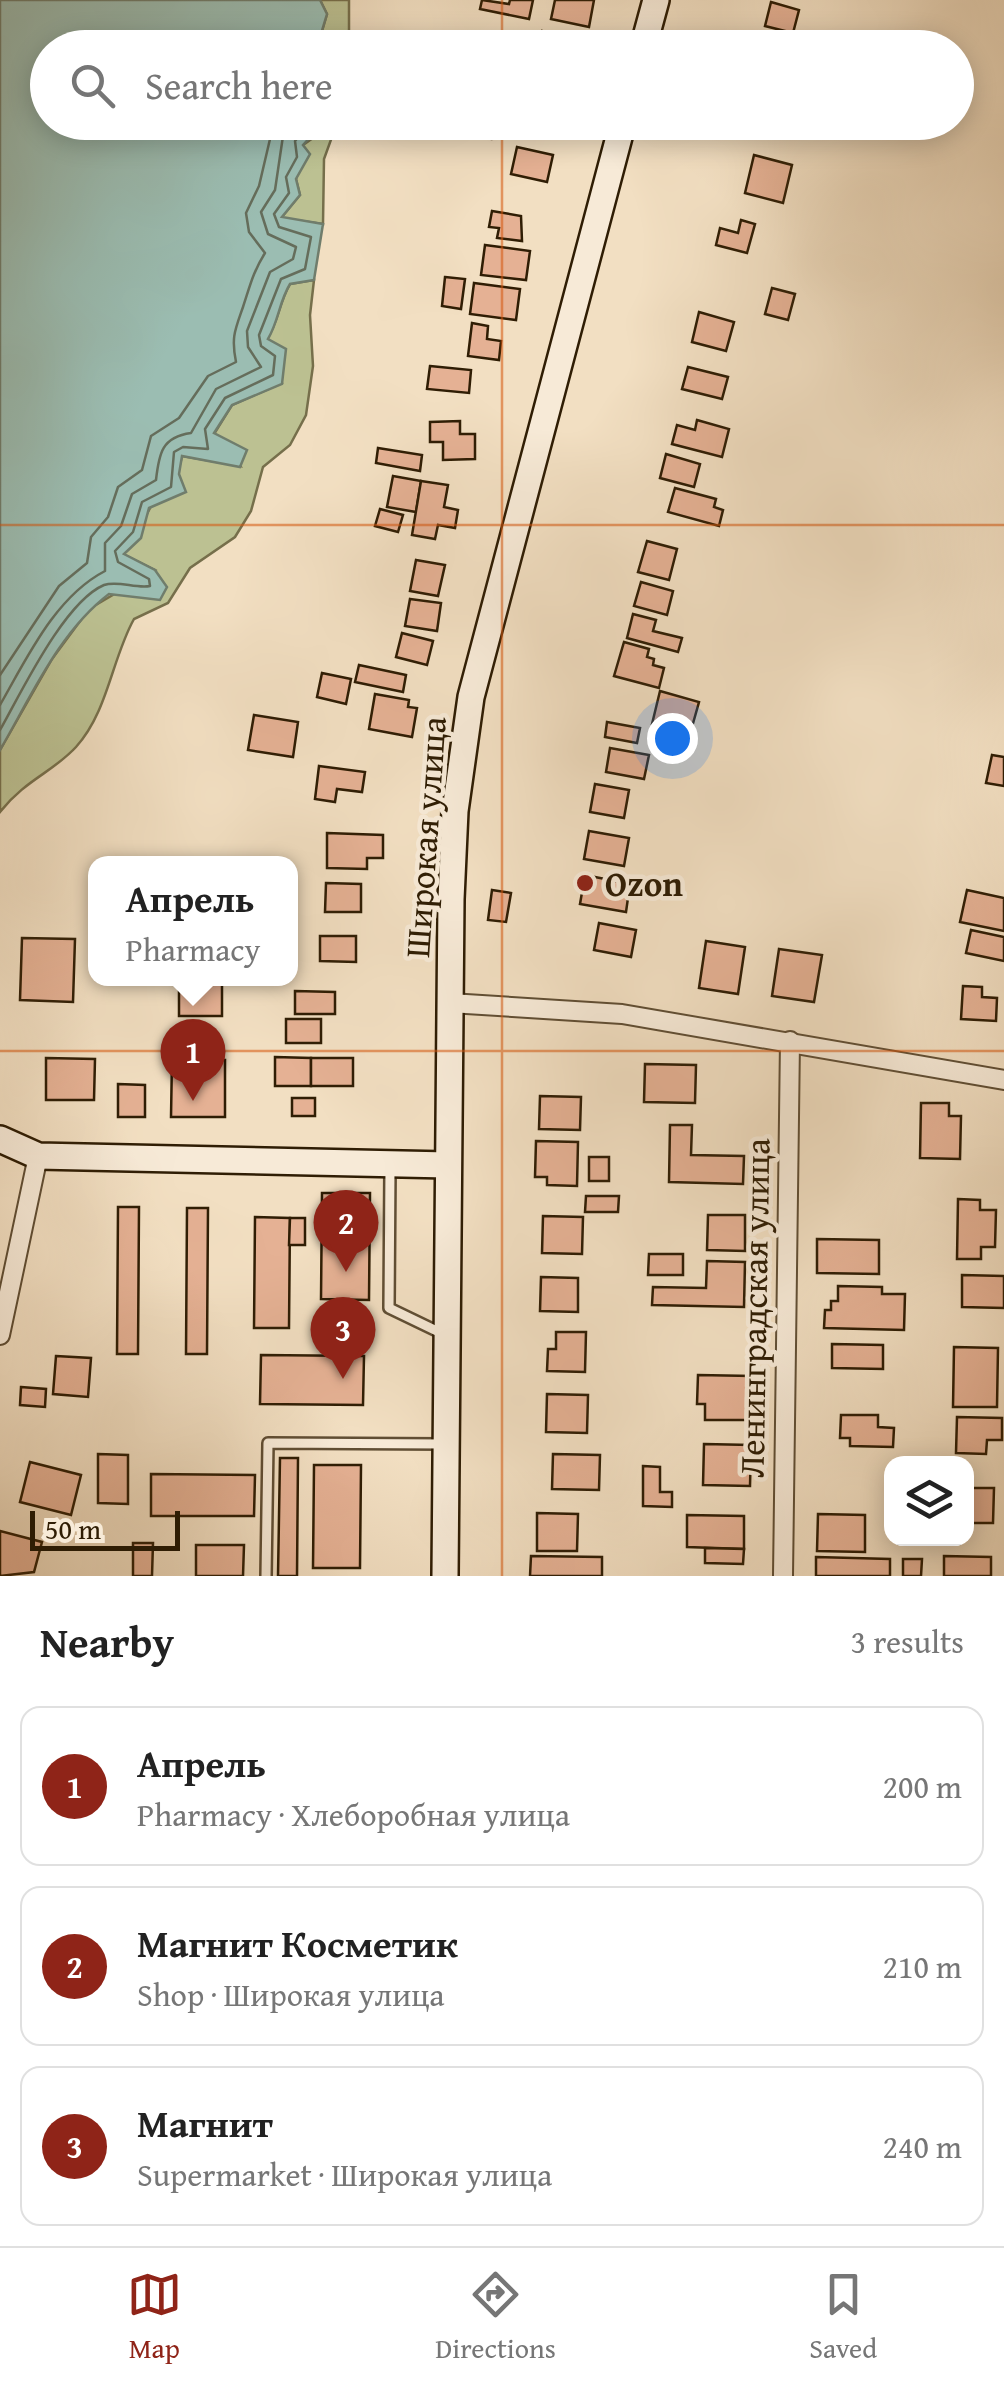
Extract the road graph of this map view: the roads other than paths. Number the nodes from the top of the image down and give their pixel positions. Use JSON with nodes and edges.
{"nodes":[{"id":1,"x":656,"y":0,"type":"edge"},
{"id":2,"x":648,"y":30,"type":"edge"},
{"id":3,"x":618,"y":140,"type":"edge"},
{"id":4,"x":450,"y":1002,"type":"junction"},
{"id":5,"x":790,"y":1041,"type":"junction"},
{"id":6,"x":1004,"y":1080,"type":"edge"},
{"id":7,"x":0,"y":1139,"type":"edge"},
{"id":8,"x":38,"y":1156,"type":"junction"},
{"id":9,"x":390,"y":1165,"type":"junction"},
{"id":10,"x":448,"y":1165,"type":"junction"},
{"id":11,"x":0,"y":1335,"type":"edge"},
{"id":12,"x":448,"y":1336,"type":"junction"},
{"id":13,"x":446,"y":1444,"type":"junction"},
{"id":14,"x":266,"y":1576,"type":"edge"},
{"id":15,"x":445,"y":1576,"type":"edge"},
{"id":16,"x":782,"y":1576,"type":"edge"}],
"edges":[{"from":1,"to":2,"type":"street"},
{"from":3,"to":4,"type":"street","name":"Широкая улица"},
{"from":4,"to":5,"type":"street"},
{"from":4,"to":10,"type":"street","name":"Широкая улица"},
{"from":5,"to":6,"type":"street"},
{"from":5,"to":16,"type":"street","name":"Ленинградская улица"},
{"from":7,"to":8,"type":"street"},
{"from":8,"to":9,"type":"street"},
{"from":8,"to":11,"type":"street"},
{"from":9,"to":10,"type":"street"},
{"from":9,"to":12,"type":"lane"},
{"from":10,"to":12,"type":"street","name":"Широкая улица"},
{"from":12,"to":13,"type":"street","name":"Широкая улица"},
{"from":13,"to":14,"type":"lane"},
{"from":13,"to":15,"type":"street","name":"Широкая улица"}]}
